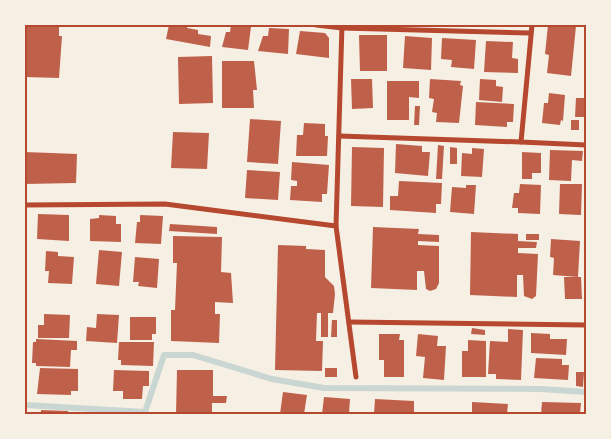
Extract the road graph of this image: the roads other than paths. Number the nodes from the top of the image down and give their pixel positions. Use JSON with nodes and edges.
{"nodes":[{"id":1,"x":316,"y":25,"type":"edge"},
{"id":2,"x":532,"y":25,"type":"edge"},
{"id":3,"x":342,"y":26,"type":"edge"},
{"id":4,"x":530,"y":33,"type":"junction"},
{"id":5,"x":338,"y":136,"type":"junction"},
{"id":6,"x":521,"y":142,"type":"junction"},
{"id":7,"x":586,"y":145,"type":"edge"},
{"id":8,"x":25,"y":205,"type":"edge"},
{"id":9,"x":336,"y":226,"type":"junction"},
{"id":10,"x":349,"y":322,"type":"junction"},
{"id":11,"x":586,"y":325,"type":"edge"},
{"id":12,"x":356,"y":378,"type":"dead end"}],
"edges":[{"from":1,"to":3,"type":"street"},
{"from":2,"to":4,"type":"street"},
{"from":3,"to":4,"type":"street"},
{"from":3,"to":5,"type":"street"},
{"from":4,"to":6,"type":"street"},
{"from":5,"to":6,"type":"street"},
{"from":5,"to":9,"type":"street"},
{"from":6,"to":7,"type":"street"},
{"from":8,"to":9,"type":"street"},
{"from":9,"to":10,"type":"street"},
{"from":10,"to":11,"type":"street"},
{"from":10,"to":12,"type":"street"}]}
